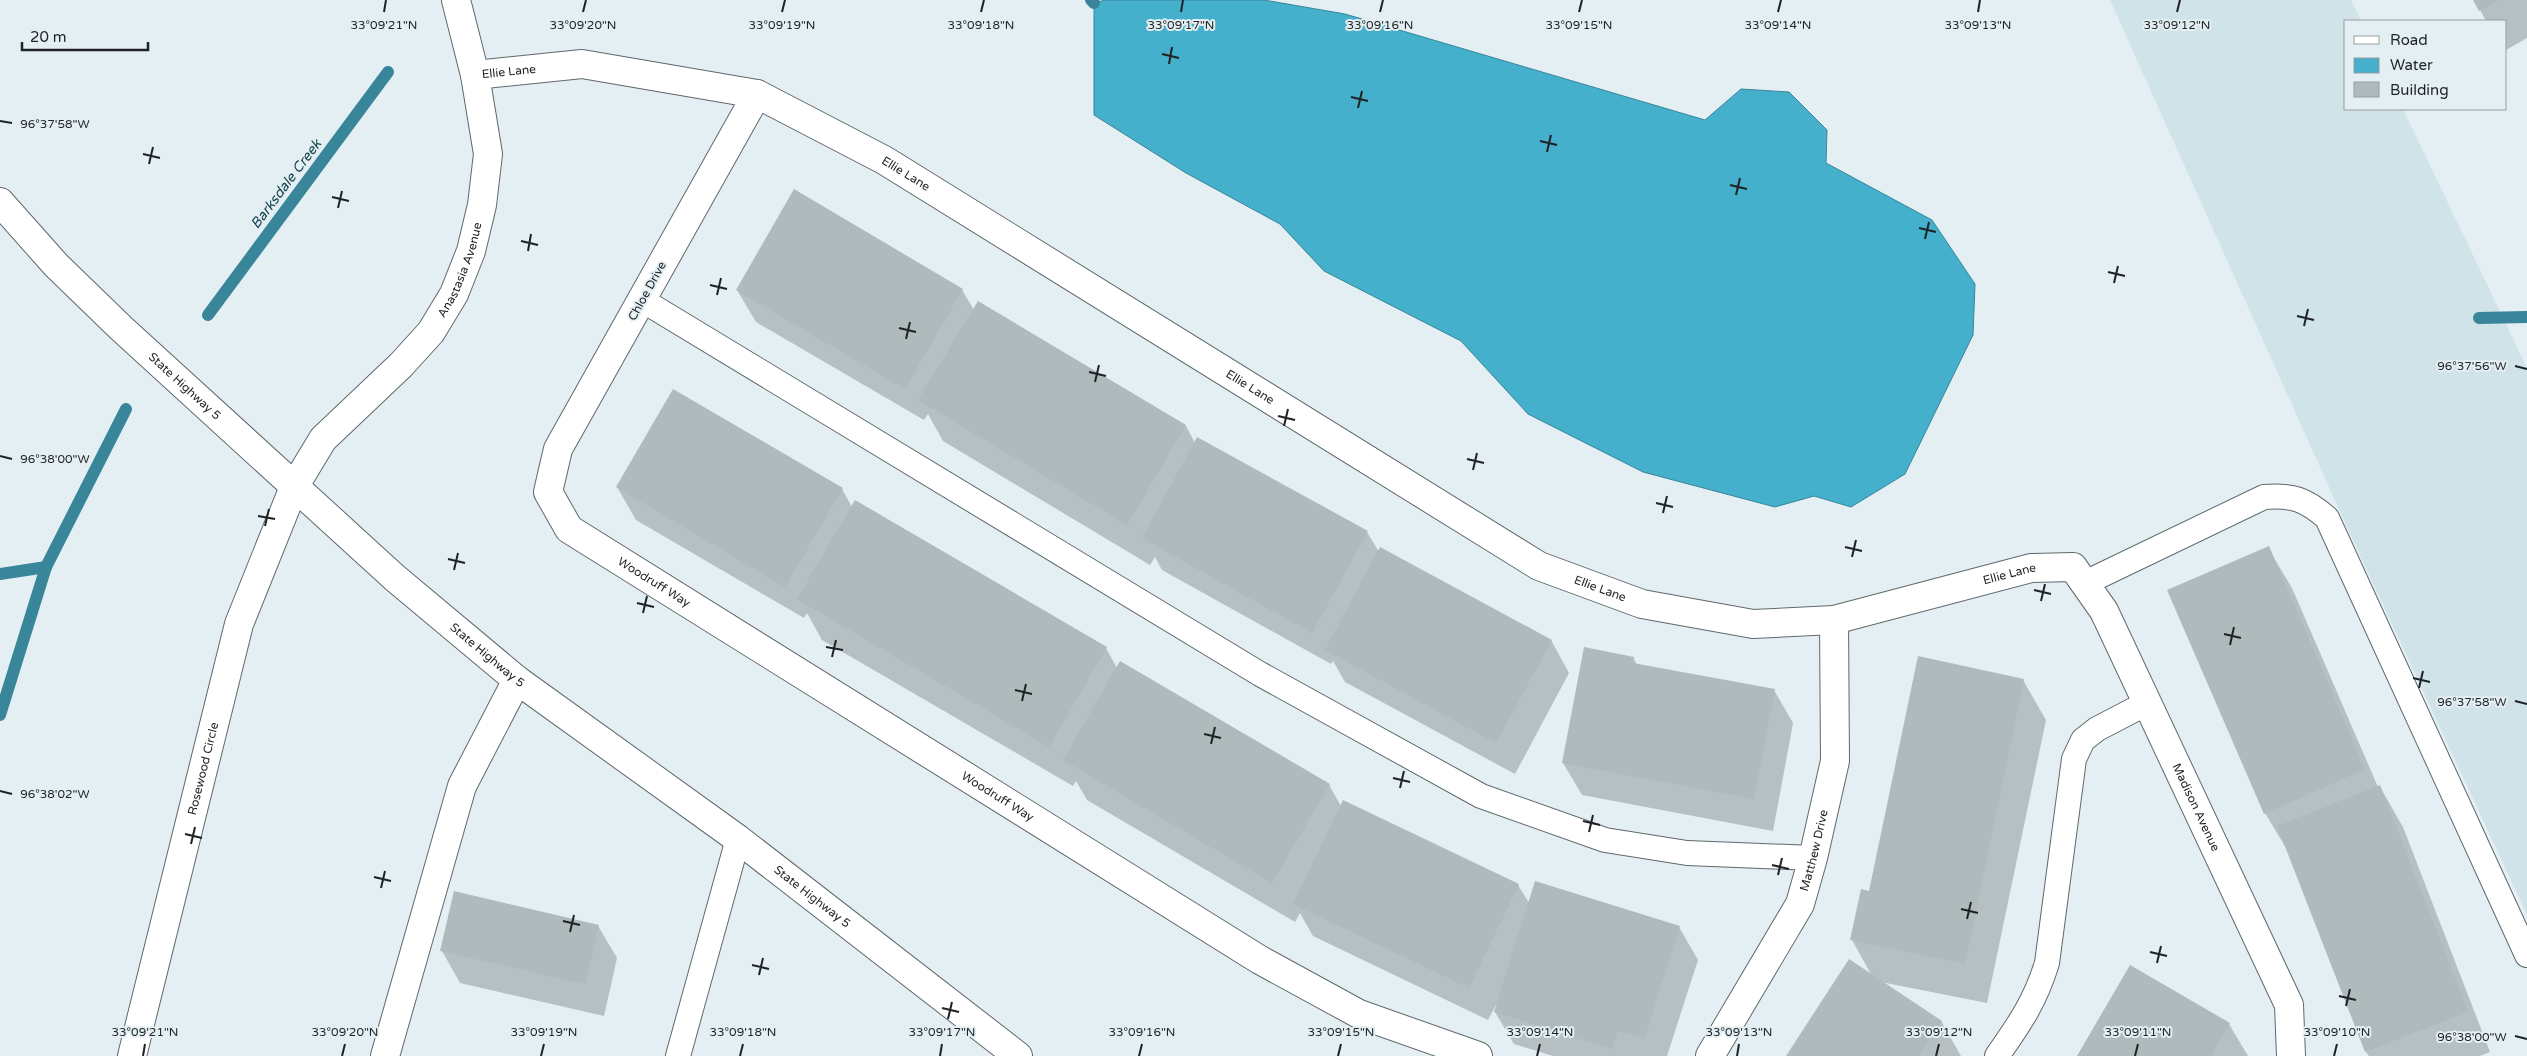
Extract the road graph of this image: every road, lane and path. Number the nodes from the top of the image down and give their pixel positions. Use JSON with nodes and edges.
{"nodes":[{"id":1,"x":456,"y":0,"type":"edge"},
{"id":2,"x":475,"y":75,"type":"junction"},
{"id":3,"x":757,"y":94,"type":"junction"},
{"id":4,"x":0,"y":202,"type":"edge"},
{"id":5,"x":642,"y":300,"type":"junction"},
{"id":6,"x":294,"y":487,"type":"junction"},
{"id":7,"x":548,"y":492,"type":"joint"},
{"id":8,"x":2079,"y":575,"type":"junction"},
{"id":9,"x":1834,"y":620,"type":"junction"},
{"id":10,"x":517,"y":680,"type":"junction"},
{"id":11,"x":2147,"y":704,"type":"junction"},
{"id":12,"x":738,"y":839,"type":"junction"},
{"id":13,"x":1813,"y":858,"type":"junction"},
{"id":14,"x":2527,"y":955,"type":"edge"},
{"id":15,"x":132,"y":1056,"type":"edge"},
{"id":16,"x":385,"y":1056,"type":"edge"},
{"id":17,"x":678,"y":1056,"type":"edge"},
{"id":18,"x":1018,"y":1056,"type":"edge"},
{"id":19,"x":1478,"y":1056,"type":"edge"},
{"id":20,"x":1710,"y":1056,"type":"edge"},
{"id":21,"x":1997,"y":1056,"type":"edge"},
{"id":22,"x":2291,"y":1056,"type":"edge"}],
"edges":[{"from":1,"to":2,"type":"street","name":"Anastasia Avenue"},
{"from":2,"to":3,"type":"street","name":"Ellie Lane"},
{"from":2,"to":6,"type":"street","name":"Anastasia Avenue"},
{"from":3,"to":5,"type":"street","name":"Chloe Drive"},
{"from":3,"to":9,"type":"street","name":"Ellie Lane"},
{"from":4,"to":6,"type":"street","name":"State Highway 5"},
{"from":5,"to":7,"type":"street","name":"Chloe Drive"},
{"from":5,"to":13,"type":"lane"},
{"from":6,"to":10,"type":"street","name":"State Highway 5"},
{"from":6,"to":15,"type":"street","name":"Rosewood Circle"},
{"from":7,"to":19,"type":"street","name":"Woodruff Way"},
{"from":8,"to":9,"type":"street","name":"Ellie Lane"},
{"from":8,"to":11,"type":"street","name":"Madison Avenue"},
{"from":8,"to":14,"type":"lane"},
{"from":9,"to":13,"type":"street","name":"Matthew Drive"},
{"from":10,"to":12,"type":"street","name":"State Highway 5"},
{"from":10,"to":16,"type":"street"},
{"from":11,"to":21,"type":"lane"},
{"from":11,"to":22,"type":"street","name":"Madison Avenue"},
{"from":12,"to":17,"type":"lane"},
{"from":12,"to":18,"type":"street","name":"State Highway 5"},
{"from":13,"to":20,"type":"street","name":"Matthew Drive"}]}
